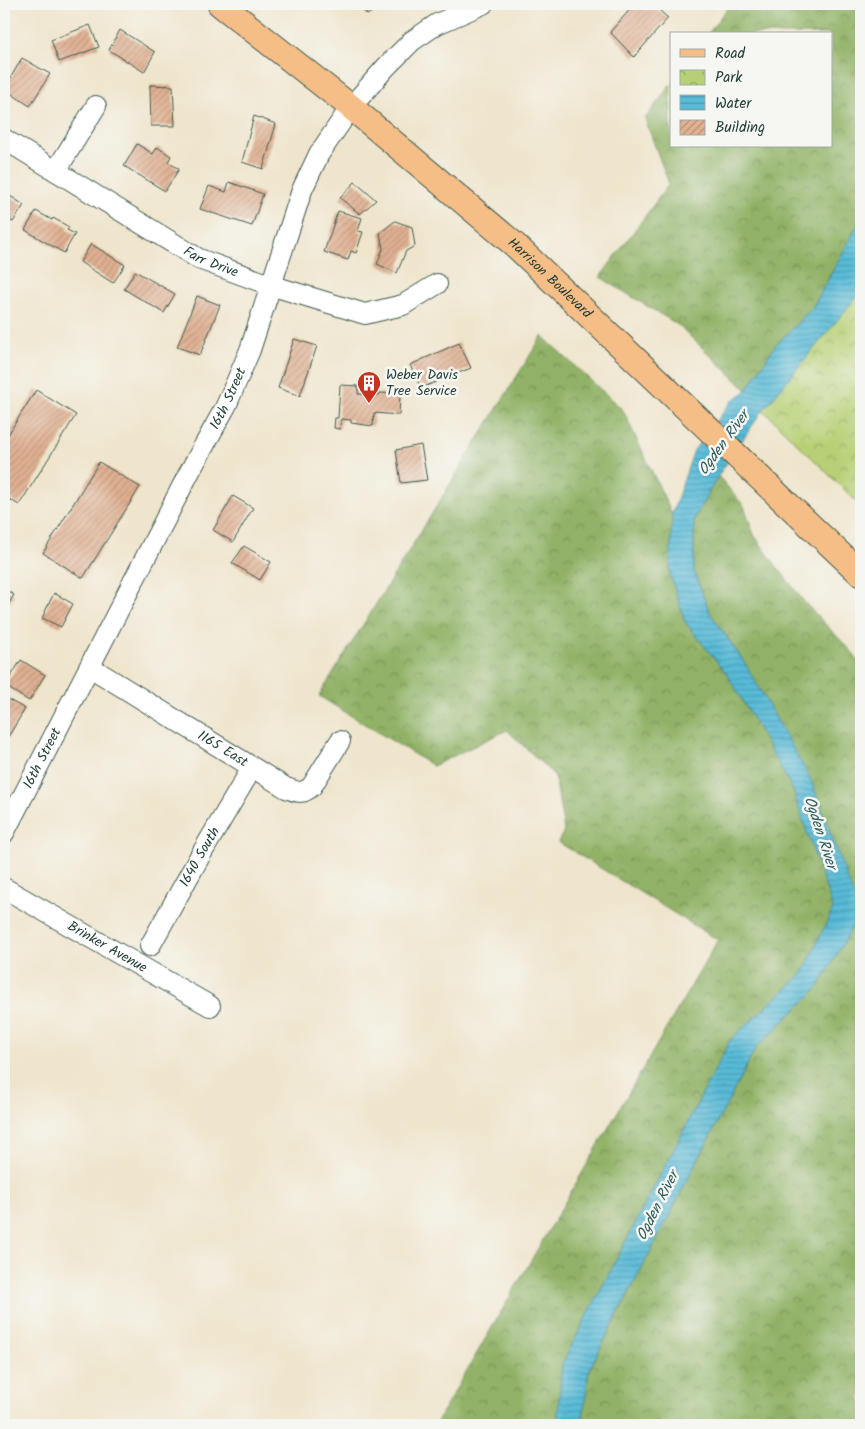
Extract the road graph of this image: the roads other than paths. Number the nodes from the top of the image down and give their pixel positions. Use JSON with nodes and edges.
{"nodes":[{"id":1,"x":220,"y":4,"type":"edge"},
{"id":2,"x":483,"y":4,"type":"edge"},
{"id":3,"x":96,"y":106,"type":"dead end"},
{"id":4,"x":351,"y":107,"type":"junction"},
{"id":5,"x":4,"y":139,"type":"edge"},
{"id":6,"x":56,"y":171,"type":"junction"},
{"id":7,"x":270,"y":284,"type":"junction"},
{"id":8,"x":437,"y":284,"type":"dead end"},
{"id":9,"x":861,"y":574,"type":"edge"},
{"id":10,"x":90,"y":667,"type":"junction"},
{"id":11,"x":340,"y":741,"type":"dead end"},
{"id":12,"x":252,"y":768,"type":"junction"},
{"id":13,"x":4,"y":833,"type":"edge"},
{"id":14,"x":4,"y":888,"type":"edge"},
{"id":15,"x":150,"y":946,"type":"dead end"},
{"id":16,"x":210,"y":1006,"type":"dead end"}],
"edges":[{"from":1,"to":4,"type":"main road","name":"Harrison Boulevard"},
{"from":2,"to":4,"type":"street","name":"16th Street"},
{"from":3,"to":6,"type":"street"},
{"from":4,"to":7,"type":"street","name":"16th Street"},
{"from":4,"to":9,"type":"main road","name":"Harrison Boulevard"},
{"from":5,"to":6,"type":"street","name":"Farr Drive"},
{"from":6,"to":7,"type":"street","name":"Farr Drive"},
{"from":7,"to":8,"type":"street","name":"Farr Drive"},
{"from":7,"to":10,"type":"street","name":"16th Street"},
{"from":10,"to":12,"type":"street","name":"1165 East"},
{"from":10,"to":13,"type":"street","name":"16th Street"},
{"from":11,"to":12,"type":"street","name":"1165 East"},
{"from":12,"to":15,"type":"street","name":"1640 South"},
{"from":14,"to":16,"type":"street","name":"Brinker Avenue"}]}
